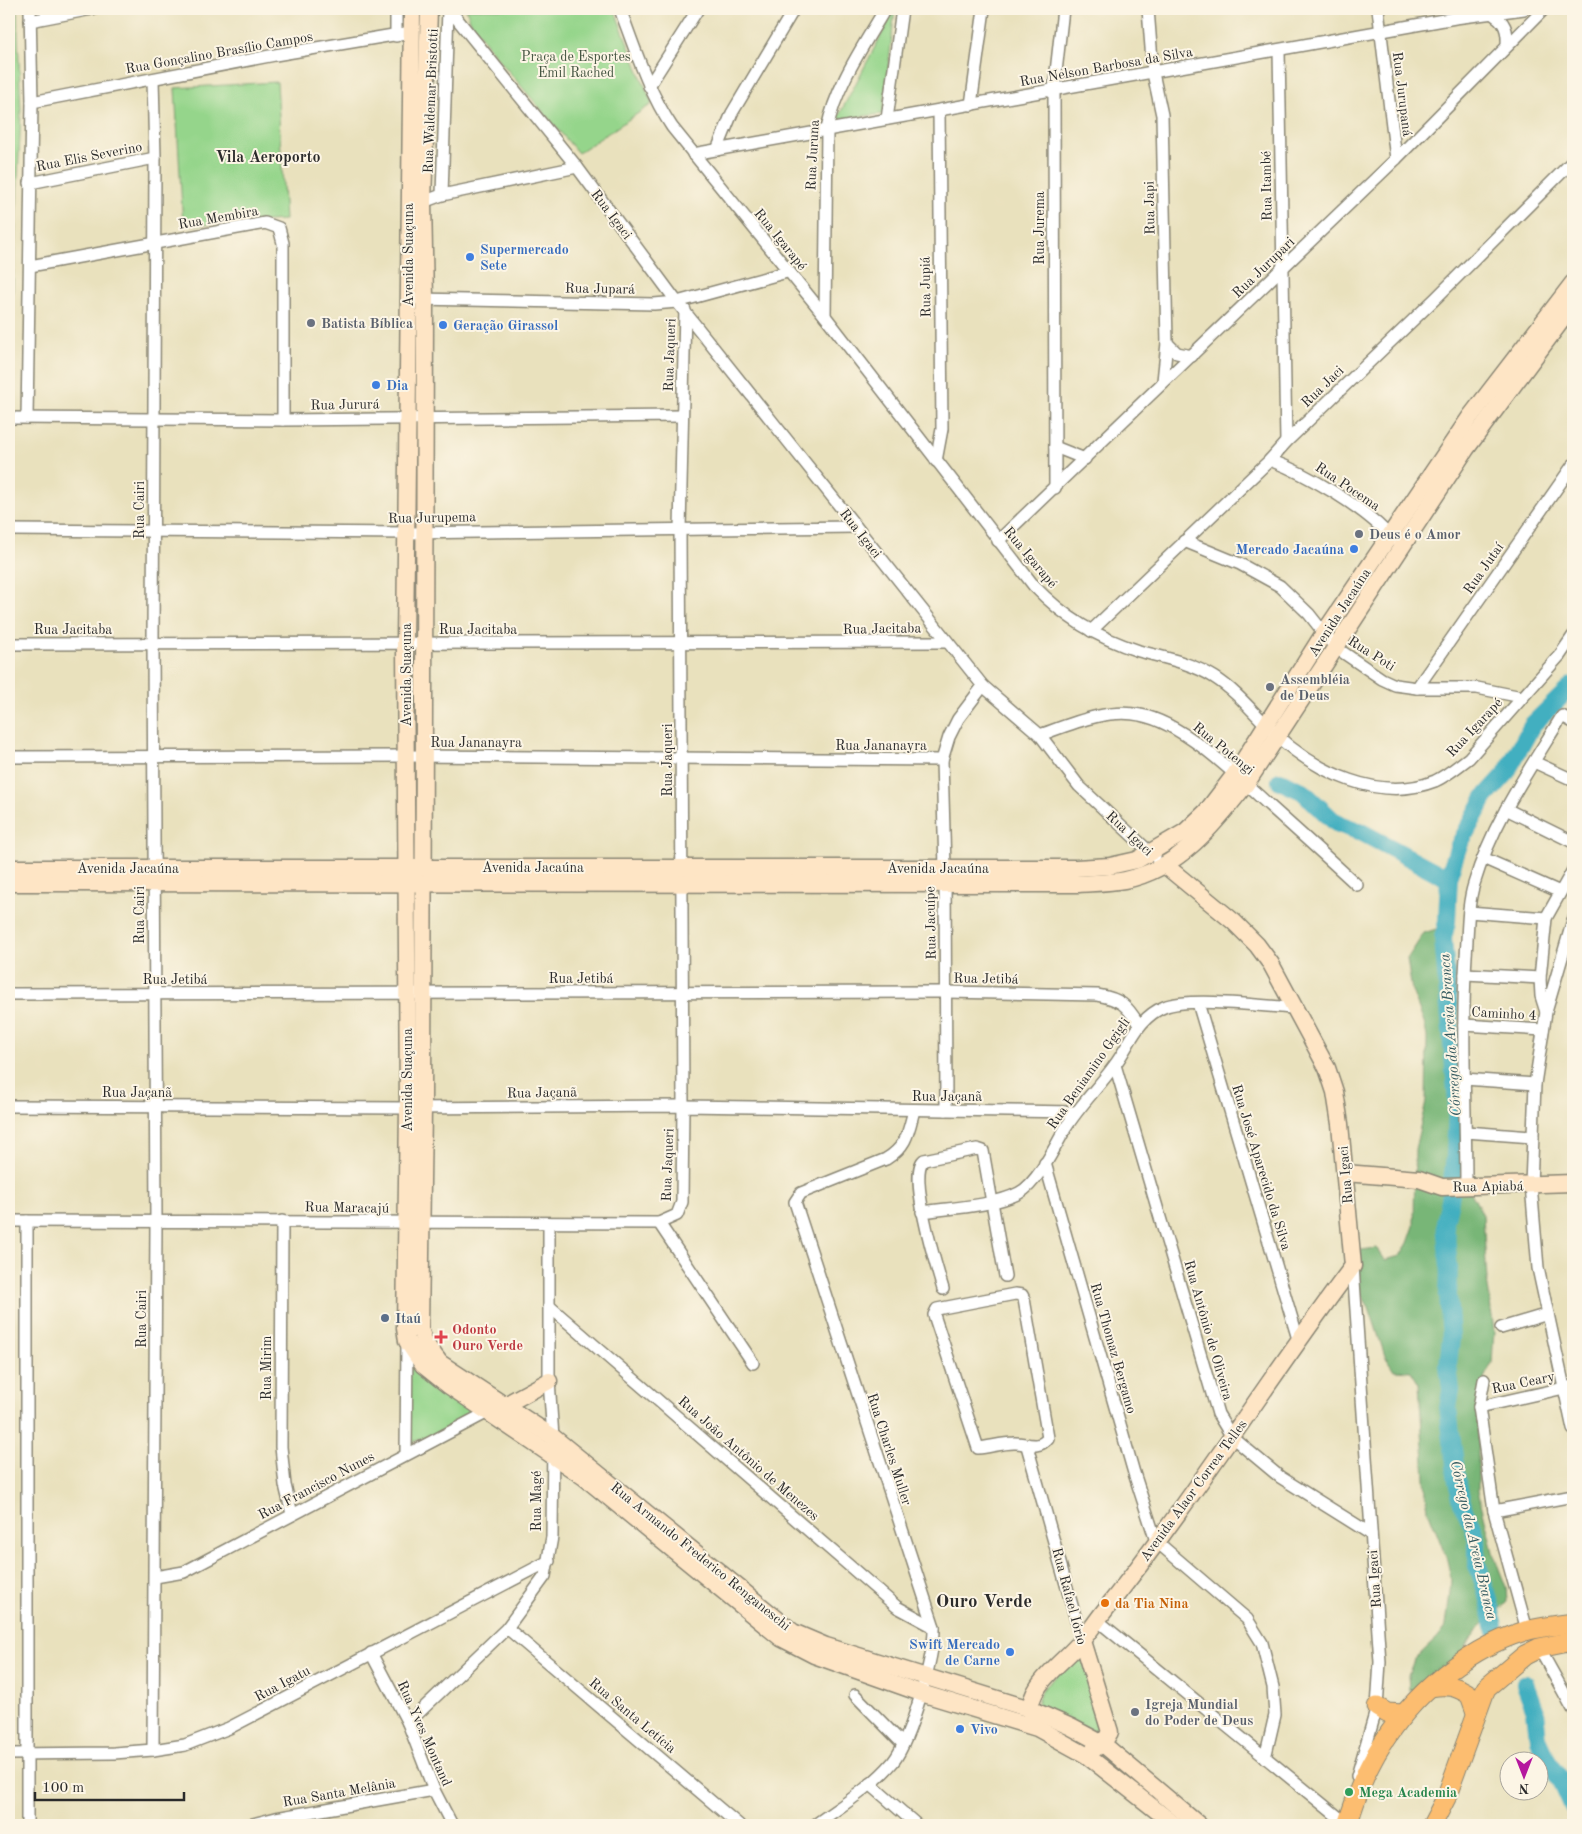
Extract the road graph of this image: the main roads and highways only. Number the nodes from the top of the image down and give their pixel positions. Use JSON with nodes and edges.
{"nodes":[{"id":1,"x":1573,"y":1622,"type":"edge"},
{"id":2,"x":1527,"y":1630,"type":"junction"},
{"id":3,"x":1573,"y":1641,"type":"edge"},
{"id":4,"x":1538,"y":1648,"type":"junction"},
{"id":5,"x":1431,"y":1687,"type":"junction"},
{"id":6,"x":1377,"y":1707,"type":"road end"},
{"id":7,"x":1476,"y":1712,"type":"junction"},
{"id":8,"x":1403,"y":1714,"type":"junction"},
{"id":9,"x":1346,"y":1824,"type":"edge"},
{"id":10,"x":1432,"y":1825,"type":"edge"}],
"edges":[{"from":1,"to":2,"type":"main road"},
{"from":2,"to":4,"type":"main road"},
{"from":2,"to":5,"type":"main road"},
{"from":3,"to":4,"type":"main road"},
{"from":4,"to":7,"type":"main road"},
{"from":5,"to":7,"type":"main road"},
{"from":5,"to":8,"type":"main road"},
{"from":6,"to":8,"type":"main road"},
{"from":7,"to":10,"type":"main road"},
{"from":8,"to":9,"type":"main road"}]}
